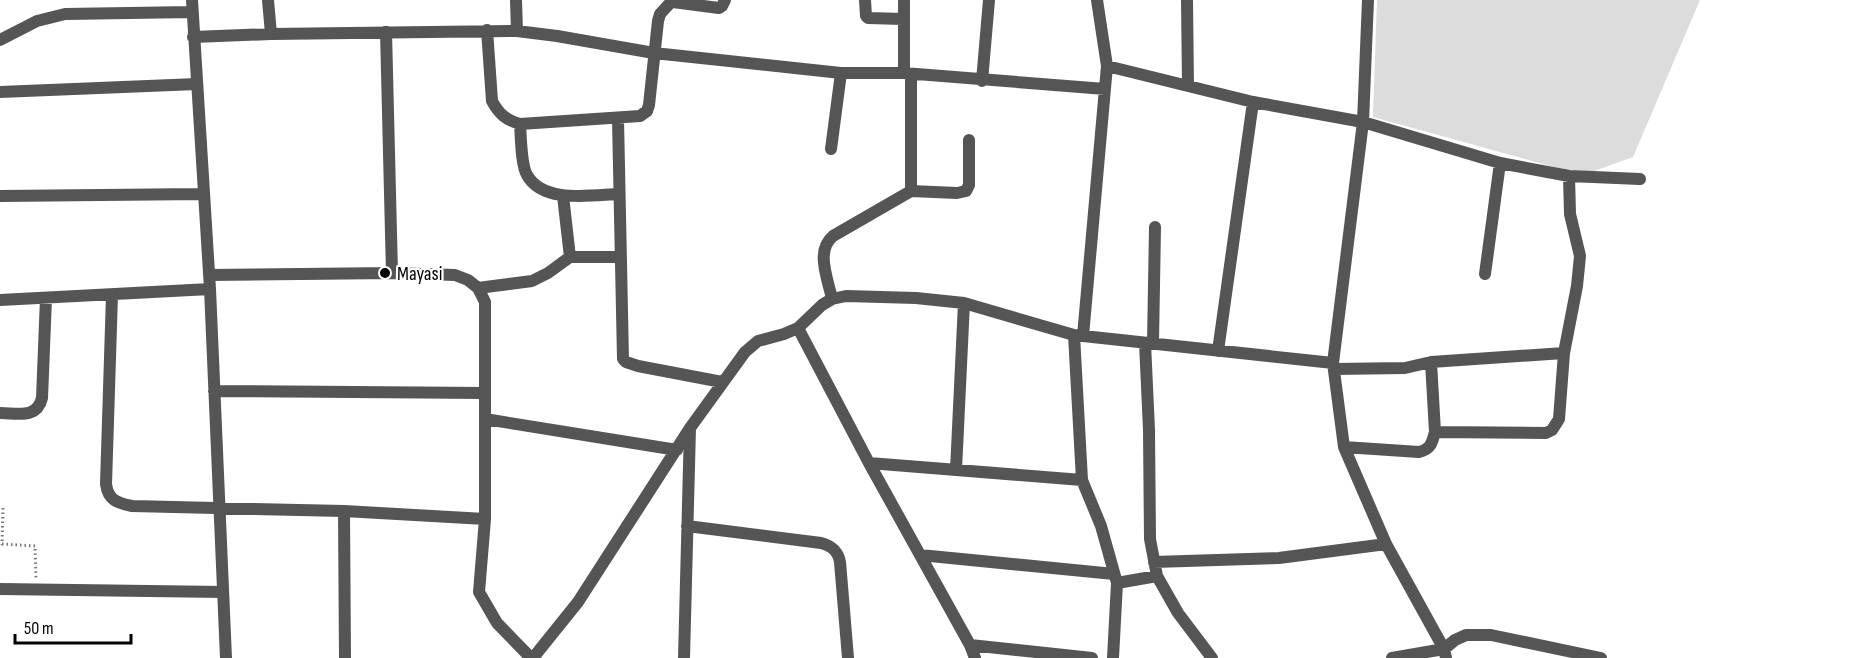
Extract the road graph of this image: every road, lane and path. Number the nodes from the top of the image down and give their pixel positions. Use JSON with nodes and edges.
{"nodes":[{"id":1,"x":268,"y":0,"type":"edge"},
{"id":2,"x":516,"y":0,"type":"edge"},
{"id":3,"x":725,"y":0,"type":"edge"},
{"id":4,"x":865,"y":0,"type":"edge"},
{"id":5,"x":904,"y":0,"type":"edge"},
{"id":6,"x":989,"y":0,"type":"edge"},
{"id":7,"x":1097,"y":0,"type":"edge"},
{"id":8,"x":1186,"y":0,"type":"edge"},
{"id":9,"x":1368,"y":0,"type":"edge"},
{"id":10,"x":673,"y":1,"type":"edge"},
{"id":11,"x":192,"y":6,"type":"edge"},
{"id":12,"x":903,"y":19,"type":"junction"},
{"id":13,"x":487,"y":30,"type":"junction"},
{"id":14,"x":517,"y":31,"type":"junction"},
{"id":15,"x":386,"y":32,"type":"junction"},
{"id":16,"x":271,"y":34,"type":"junction"},
{"id":17,"x":194,"y":37,"type":"junction"},
{"id":18,"x":0,"y":40,"type":"edge"},
{"id":19,"x":654,"y":53,"type":"junction"},
{"id":20,"x":1107,"y":66,"type":"junction"},
{"id":21,"x":841,"y":73,"type":"junction"},
{"id":22,"x":907,"y":74,"type":"junction"},
{"id":23,"x":982,"y":81,"type":"junction"},
{"id":24,"x":196,"y":84,"type":"junction"},
{"id":25,"x":1188,"y":86,"type":"junction"},
{"id":26,"x":1104,"y":89,"type":"junction"},
{"id":27,"x":0,"y":93,"type":"edge"},
{"id":28,"x":1253,"y":102,"type":"junction"},
{"id":29,"x":618,"y":119,"type":"junction"},
{"id":30,"x":1363,"y":122,"type":"junction"},
{"id":31,"x":520,"y":124,"type":"junction"},
{"id":32,"x":969,"y":140,"type":"dead end"},
{"id":33,"x":831,"y":149,"type":"dead end"},
{"id":34,"x":1500,"y":163,"type":"junction"},
{"id":35,"x":1569,"y":176,"type":"junction"},
{"id":36,"x":1640,"y":179,"type":"dead end"},
{"id":37,"x":911,"y":191,"type":"junction"},
{"id":38,"x":203,"y":194,"type":"junction"},
{"id":39,"x":619,"y":194,"type":"junction"},
{"id":40,"x":0,"y":196,"type":"edge"},
{"id":41,"x":563,"y":196,"type":"junction"},
{"id":42,"x":1155,"y":226,"type":"dead end"},
{"id":43,"x":570,"y":257,"type":"junction"},
{"id":44,"x":620,"y":257,"type":"junction"},
{"id":45,"x":392,"y":273,"type":"junction"},
{"id":46,"x":1485,"y":274,"type":"dead end"},
{"id":47,"x":208,"y":275,"type":"junction"},
{"id":48,"x":478,"y":288,"type":"junction"},
{"id":49,"x":210,"y":289,"type":"junction"},
{"id":50,"x":112,"y":295,"type":"junction"},
{"id":51,"x":46,"y":298,"type":"junction"},
{"id":52,"x":832,"y":299,"type":"junction"},
{"id":53,"x":0,"y":300,"type":"edge"},
{"id":54,"x":964,"y":303,"type":"junction"},
{"id":55,"x":798,"y":328,"type":"junction"},
{"id":56,"x":1078,"y":335,"type":"junction"},
{"id":57,"x":1149,"y":343,"type":"junction"},
{"id":58,"x":1218,"y":351,"type":"junction"},
{"id":59,"x":1564,"y":352,"type":"junction"},
{"id":60,"x":1431,"y":362,"type":"junction"},
{"id":61,"x":1333,"y":366,"type":"junction"},
{"id":62,"x":722,"y":382,"type":"junction"},
{"id":63,"x":214,"y":391,"type":"junction"},
{"id":64,"x":485,"y":393,"type":"junction"},
{"id":65,"x":0,"y":413,"type":"edge"},
{"id":66,"x":485,"y":420,"type":"junction"},
{"id":67,"x":690,"y":428,"type":"junction"},
{"id":68,"x":1435,"y":432,"type":"junction"},
{"id":69,"x":1344,"y":447,"type":"junction"},
{"id":70,"x":677,"y":450,"type":"junction"},
{"id":71,"x":869,"y":463,"type":"junction"},
{"id":72,"x":956,"y":470,"type":"junction"},
{"id":73,"x":1082,"y":480,"type":"junction"},
{"id":74,"x":219,"y":507,"type":"junction"},
{"id":75,"x":3,"y":508,"type":"dead end"},
{"id":76,"x":344,"y":511,"type":"junction"},
{"id":77,"x":485,"y":519,"type":"junction"},
{"id":78,"x":687,"y":526,"type":"junction"},
{"id":79,"x":1386,"y":544,"type":"junction"},
{"id":80,"x":920,"y":555,"type":"junction"},
{"id":81,"x":1154,"y":562,"type":"junction"},
{"id":82,"x":1157,"y":576,"type":"junction"},
{"id":83,"x":1115,"y":578,"type":"junction"},
{"id":84,"x":0,"y":589,"type":"edge"},
{"id":85,"x":37,"y":589,"type":"junction"},
{"id":86,"x":223,"y":592,"type":"junction"},
{"id":87,"x":970,"y":645,"type":"junction"},
{"id":88,"x":1445,"y":654,"type":"edge"},
{"id":89,"x":226,"y":658,"type":"edge"},
{"id":90,"x":345,"y":658,"type":"edge"},
{"id":91,"x":532,"y":658,"type":"edge"},
{"id":92,"x":684,"y":658,"type":"edge"},
{"id":93,"x":848,"y":658,"type":"edge"},
{"id":94,"x":975,"y":658,"type":"edge"},
{"id":95,"x":1092,"y":658,"type":"edge"},
{"id":96,"x":1113,"y":658,"type":"edge"},
{"id":97,"x":1212,"y":658,"type":"edge"},
{"id":98,"x":1392,"y":658,"type":"edge"},
{"id":99,"x":1601,"y":658,"type":"edge"}],
"edges":[{"from":1,"to":16,"type":"street"},
{"from":2,"to":14,"type":"street"},
{"from":3,"to":10,"type":"street"},
{"from":4,"to":12,"type":"street"},
{"from":5,"to":12,"type":"street"},
{"from":6,"to":23,"type":"street"},
{"from":7,"to":20,"type":"street"},
{"from":8,"to":25,"type":"street"},
{"from":9,"to":30,"type":"street"},
{"from":10,"to":19,"type":"street"},
{"from":11,"to":17,"type":"street"},
{"from":11,"to":18,"type":"street"},
{"from":12,"to":22,"type":"street"},
{"from":13,"to":14,"type":"street"},
{"from":13,"to":15,"type":"street"},
{"from":13,"to":31,"type":"street"},
{"from":14,"to":19,"type":"street"},
{"from":15,"to":16,"type":"street"},
{"from":15,"to":45,"type":"street"},
{"from":16,"to":17,"type":"street"},
{"from":17,"to":24,"type":"street"},
{"from":19,"to":21,"type":"street"},
{"from":19,"to":29,"type":"street"},
{"from":20,"to":25,"type":"street"},
{"from":20,"to":26,"type":"street"},
{"from":21,"to":22,"type":"street"},
{"from":21,"to":33,"type":"street"},
{"from":22,"to":23,"type":"street"},
{"from":22,"to":37,"type":"street"},
{"from":23,"to":26,"type":"street"},
{"from":24,"to":27,"type":"street"},
{"from":24,"to":38,"type":"street"},
{"from":25,"to":28,"type":"street"},
{"from":26,"to":56,"type":"street"},
{"from":28,"to":30,"type":"street"},
{"from":28,"to":58,"type":"street"},
{"from":29,"to":31,"type":"street"},
{"from":29,"to":39,"type":"street"},
{"from":30,"to":34,"type":"street"},
{"from":30,"to":61,"type":"street"},
{"from":31,"to":41,"type":"street"},
{"from":32,"to":37,"type":"street"},
{"from":34,"to":35,"type":"street"},
{"from":34,"to":46,"type":"street"},
{"from":35,"to":36,"type":"street"},
{"from":35,"to":59,"type":"street"},
{"from":37,"to":52,"type":"street"},
{"from":38,"to":40,"type":"street"},
{"from":38,"to":47,"type":"street"},
{"from":39,"to":41,"type":"street"},
{"from":39,"to":44,"type":"street"},
{"from":41,"to":43,"type":"street"},
{"from":42,"to":57,"type":"street"},
{"from":43,"to":44,"type":"street"},
{"from":43,"to":48,"type":"street"},
{"from":44,"to":62,"type":"street"},
{"from":45,"to":47,"type":"street"},
{"from":45,"to":48,"type":"street"},
{"from":47,"to":49,"type":"street"},
{"from":48,"to":64,"type":"street"},
{"from":49,"to":50,"type":"street"},
{"from":49,"to":63,"type":"street"},
{"from":50,"to":51,"type":"street"},
{"from":50,"to":74,"type":"street"},
{"from":51,"to":53,"type":"street"},
{"from":51,"to":65,"type":"street"},
{"from":52,"to":54,"type":"street"},
{"from":52,"to":55,"type":"street"},
{"from":54,"to":56,"type":"street"},
{"from":54,"to":72,"type":"street"},
{"from":55,"to":62,"type":"street"},
{"from":55,"to":71,"type":"street"},
{"from":56,"to":57,"type":"street"},
{"from":56,"to":73,"type":"street"},
{"from":57,"to":58,"type":"street"},
{"from":57,"to":81,"type":"street"},
{"from":58,"to":61,"type":"street"},
{"from":59,"to":60,"type":"street"},
{"from":59,"to":68,"type":"street"},
{"from":60,"to":61,"type":"street"},
{"from":60,"to":68,"type":"street"},
{"from":61,"to":69,"type":"street"},
{"from":62,"to":67,"type":"street"},
{"from":63,"to":64,"type":"street"},
{"from":63,"to":74,"type":"street"},
{"from":64,"to":66,"type":"street"},
{"from":66,"to":70,"type":"street"},
{"from":66,"to":77,"type":"street"},
{"from":67,"to":70,"type":"street"},
{"from":67,"to":78,"type":"street"},
{"from":68,"to":69,"type":"street"},
{"from":69,"to":79,"type":"street"},
{"from":70,"to":91,"type":"street"},
{"from":71,"to":72,"type":"street"},
{"from":71,"to":80,"type":"street"},
{"from":72,"to":73,"type":"street"},
{"from":73,"to":83,"type":"street"},
{"from":74,"to":76,"type":"street"},
{"from":74,"to":86,"type":"street"},
{"from":75,"to":85,"type":"path"},
{"from":76,"to":77,"type":"street"},
{"from":76,"to":90,"type":"street"},
{"from":77,"to":91,"type":"street"},
{"from":78,"to":92,"type":"street"},
{"from":78,"to":93,"type":"street"},
{"from":79,"to":81,"type":"street"},
{"from":79,"to":88,"type":"street"},
{"from":80,"to":83,"type":"street"},
{"from":80,"to":87,"type":"street"},
{"from":81,"to":82,"type":"street"},
{"from":82,"to":83,"type":"street"},
{"from":82,"to":97,"type":"street"},
{"from":83,"to":96,"type":"street"},
{"from":84,"to":85,"type":"street"},
{"from":85,"to":86,"type":"street"},
{"from":86,"to":89,"type":"street"},
{"from":87,"to":94,"type":"street"},
{"from":87,"to":95,"type":"street"},
{"from":88,"to":98,"type":"street"},
{"from":88,"to":99,"type":"street"}]}
